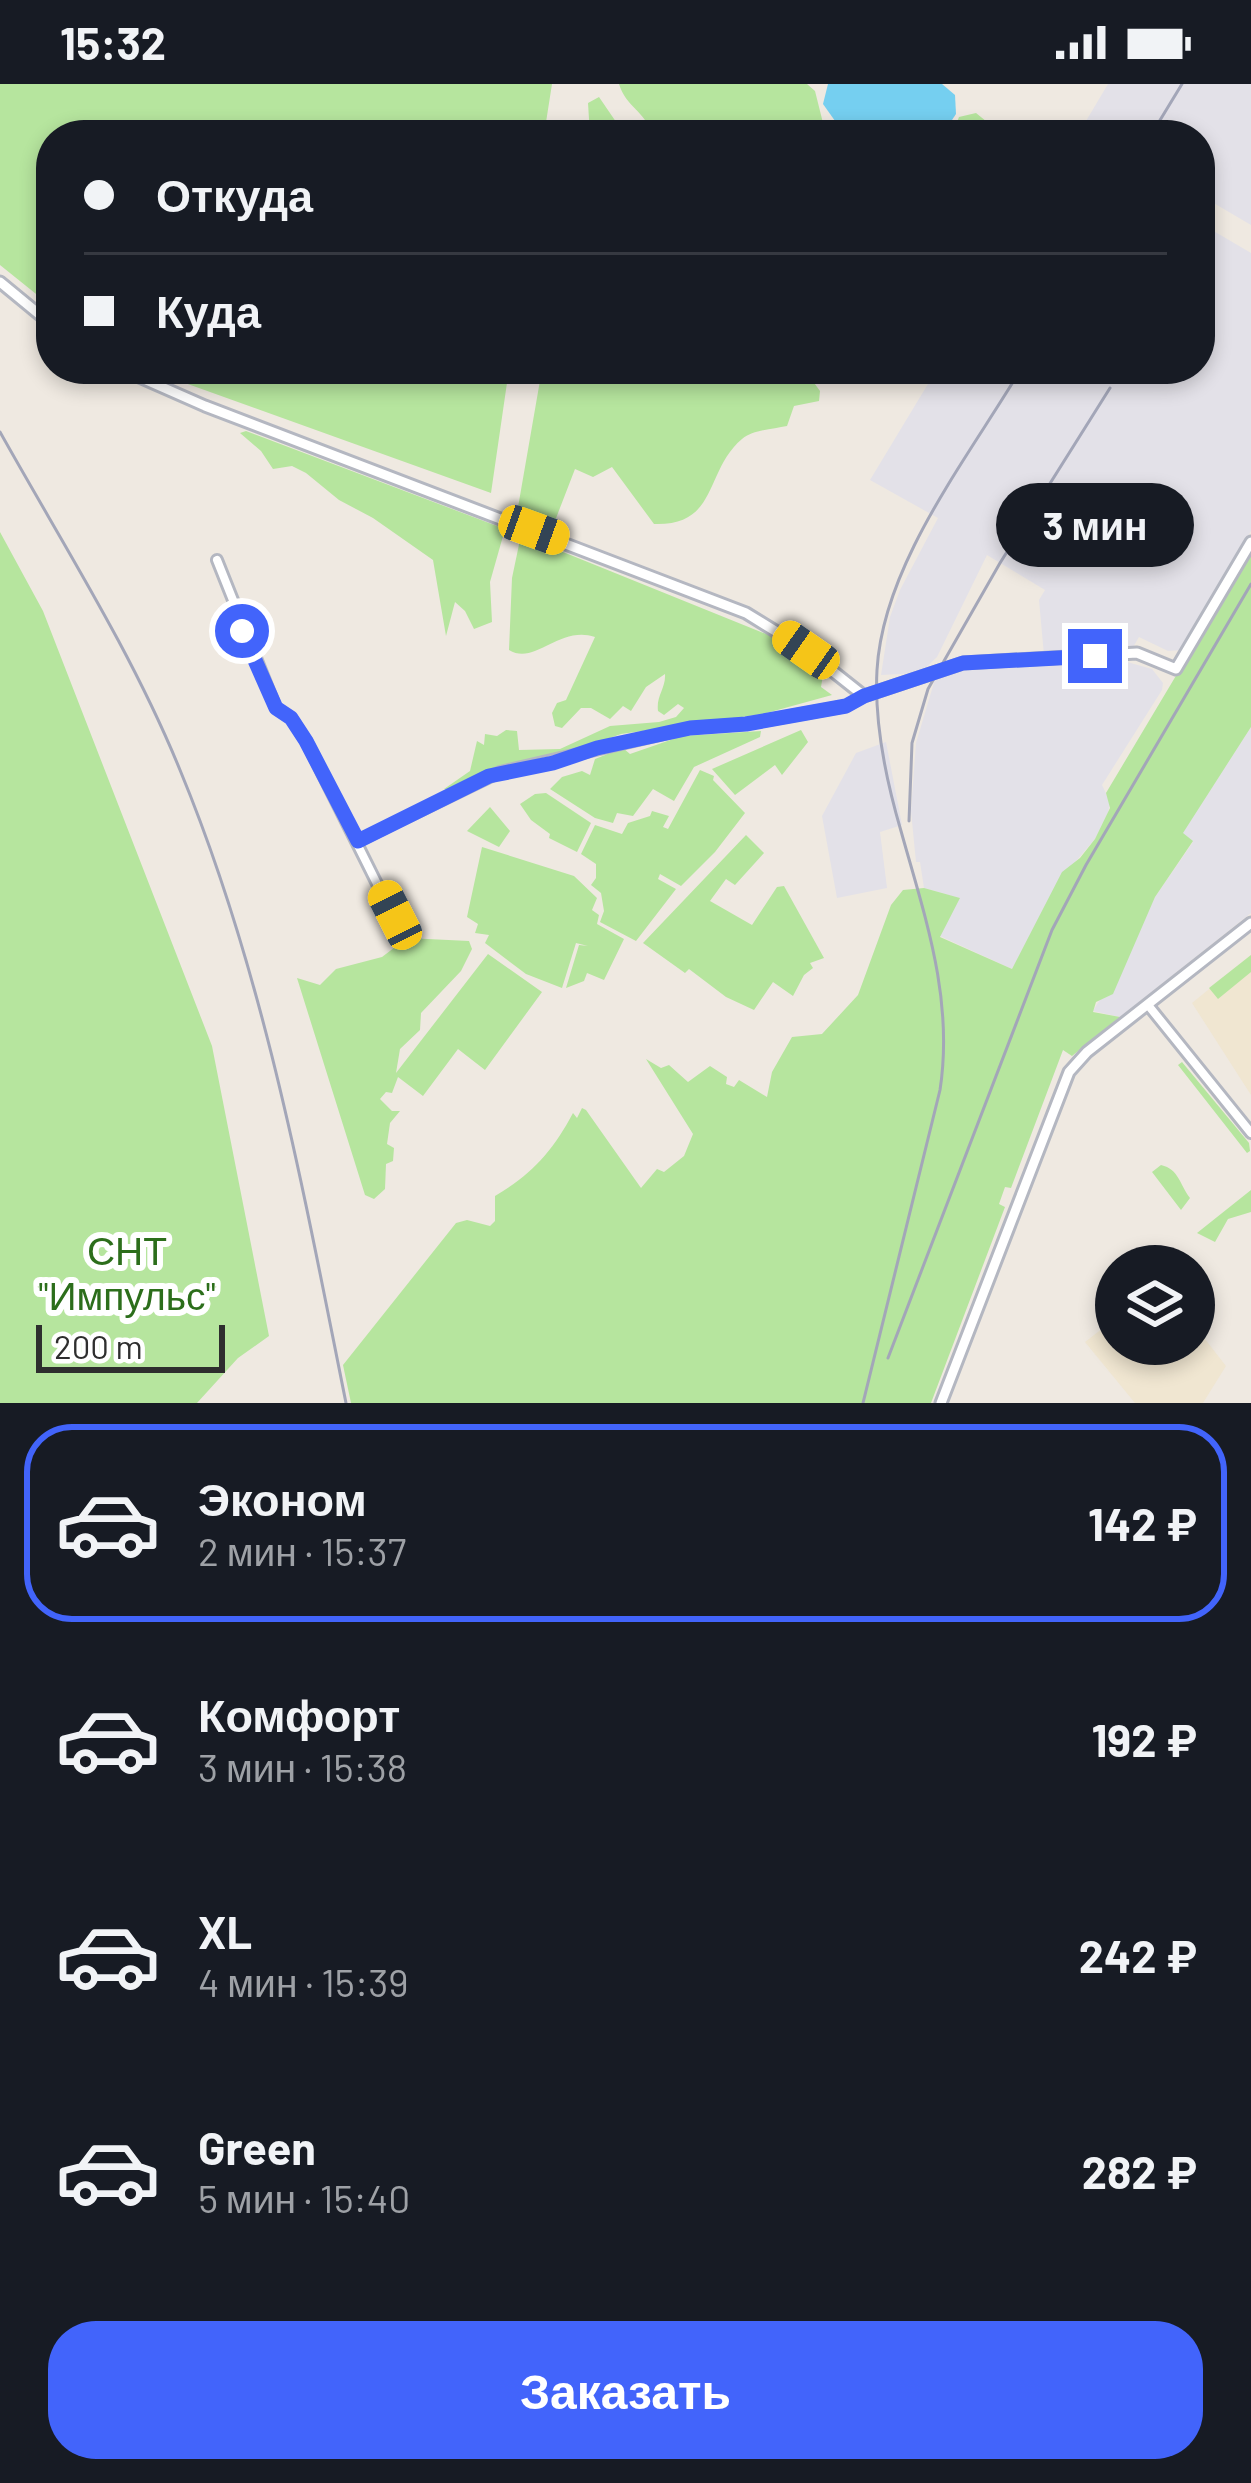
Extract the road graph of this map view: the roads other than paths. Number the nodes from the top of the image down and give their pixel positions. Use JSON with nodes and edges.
{"nodes":[{"id":1,"x":0,"y":282,"type":"edge"},
{"id":2,"x":36,"y":312,"type":"edge"},
{"id":3,"x":156,"y":384,"type":"edge"},
{"id":4,"x":1251,"y":542,"type":"edge"},
{"id":5,"x":217,"y":560,"type":"dead end"},
{"id":6,"x":864,"y":696,"type":"junction"},
{"id":7,"x":358,"y":841,"type":"junction"},
{"id":8,"x":1251,"y":923,"type":"edge"},
{"id":9,"x":400,"y":930,"type":"dead end"},
{"id":10,"x":1148,"y":1005,"type":"junction"},
{"id":11,"x":1251,"y":1133,"type":"edge"},
{"id":12,"x":941,"y":1403,"type":"edge"}],
"edges":[{"from":1,"to":2,"type":"street"},
{"from":3,"to":6,"type":"street"},
{"from":4,"to":6,"type":"street"},
{"from":5,"to":7,"type":"street"},
{"from":6,"to":7,"type":"street"},
{"from":7,"to":9,"type":"street"},
{"from":8,"to":10,"type":"street"},
{"from":10,"to":11,"type":"street"},
{"from":10,"to":12,"type":"street"}]}
